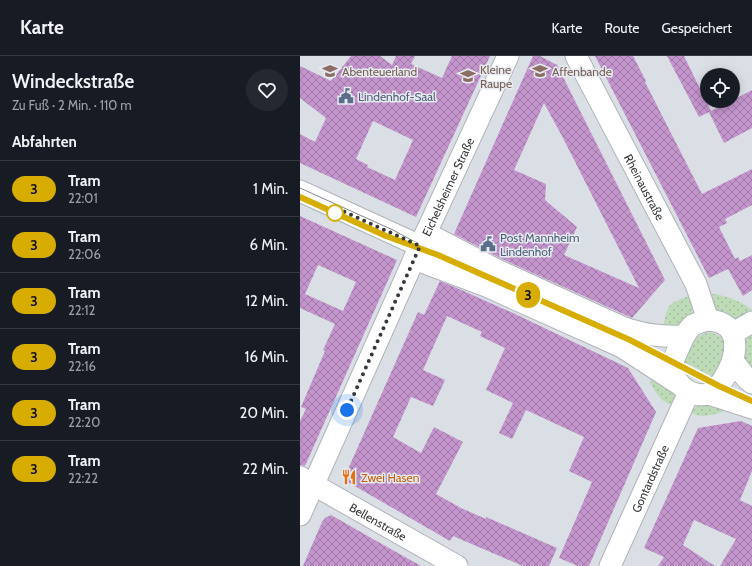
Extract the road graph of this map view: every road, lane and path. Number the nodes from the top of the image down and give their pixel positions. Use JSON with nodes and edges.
{"nodes":[{"id":1,"x":508,"y":56,"type":"edge"},
{"id":2,"x":576,"y":56,"type":"edge"},
{"id":3,"x":300,"y":191,"type":"edge"},
{"id":4,"x":420,"y":246,"type":"junction"},
{"id":5,"x":708,"y":320,"type":"junction"},
{"id":6,"x":752,"y":322,"type":"edge"},
{"id":7,"x":733,"y":333,"type":"junction"},
{"id":8,"x":684,"y":336,"type":"junction"},
{"id":9,"x":733,"y":361,"type":"junction"},
{"id":10,"x":752,"y":383,"type":"edge"},
{"id":11,"x":692,"y":390,"type":"junction"},
{"id":12,"x":752,"y":408,"type":"edge"},
{"id":13,"x":307,"y":481,"type":"edge"},
{"id":14,"x":300,"y":515,"type":"edge"},
{"id":15,"x":457,"y":566,"type":"edge"},
{"id":16,"x":610,"y":566,"type":"edge"}],
"edges":[{"from":1,"to":4,"type":"street","name":"Eichelsheimer Straße"},
{"from":2,"to":5,"type":"street","name":"Rheinaustraße"},
{"from":3,"to":4,"type":"street"},
{"from":4,"to":8,"type":"street"},
{"from":4,"to":11,"type":"street"},
{"from":4,"to":13,"type":"street","name":"Eichelsheimer Straße"},
{"from":5,"to":7,"type":"street"},
{"from":5,"to":8,"type":"street"},
{"from":6,"to":7,"type":"street"},
{"from":7,"to":9,"type":"street"},
{"from":8,"to":11,"type":"street"},
{"from":9,"to":10,"type":"street"},
{"from":9,"to":11,"type":"street"},
{"from":11,"to":12,"type":"street"},
{"from":11,"to":16,"type":"street","name":"Gontardstraße"},
{"from":13,"to":14,"type":"street","name":"Eichelsheimer Straße"},
{"from":13,"to":15,"type":"street","name":"Bellenstraße"}]}
